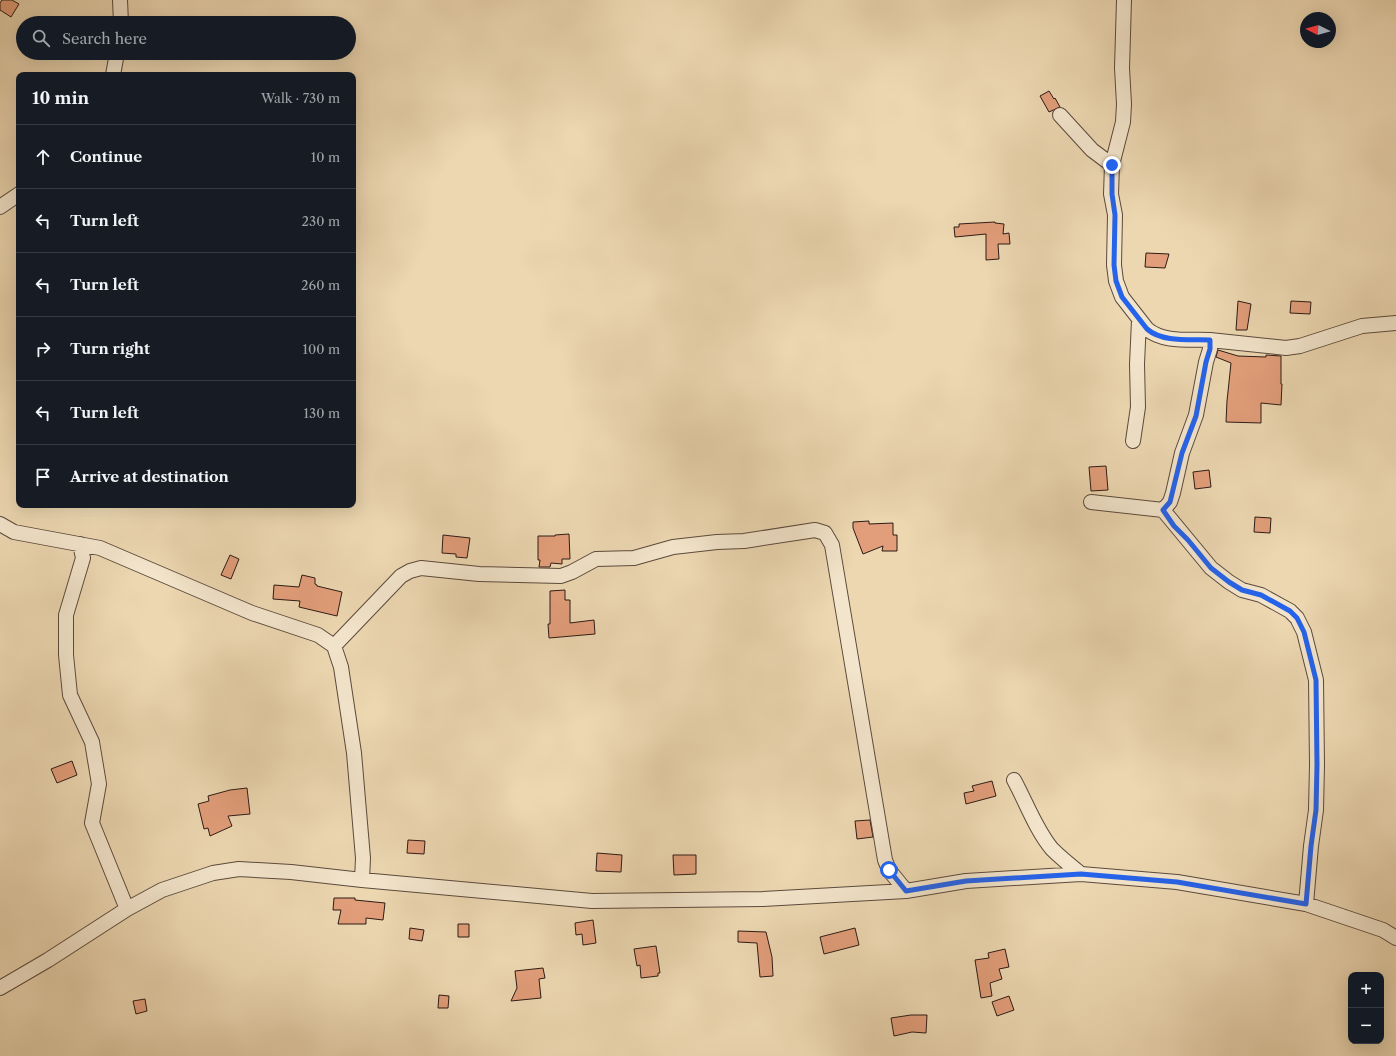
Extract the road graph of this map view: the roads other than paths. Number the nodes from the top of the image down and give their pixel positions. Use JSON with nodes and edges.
{"nodes":[{"id":1,"x":120,"y":0,"type":"edge"},
{"id":2,"x":1124,"y":0,"type":"edge"},
{"id":3,"x":121,"y":16,"type":"edge"},
{"id":4,"x":116,"y":60,"type":"edge"},
{"id":5,"x":114,"y":72,"type":"edge"},
{"id":6,"x":1060,"y":115,"type":"dead end"},
{"id":7,"x":1112,"y":165,"type":"junction"},
{"id":8,"x":16,"y":196,"type":"edge"},
{"id":9,"x":0,"y":207,"type":"edge"},
{"id":10,"x":1140,"y":320,"type":"junction"},
{"id":11,"x":1396,"y":324,"type":"edge"},
{"id":12,"x":1210,"y":340,"type":"junction"},
{"id":13,"x":1133,"y":441,"type":"dead end"},
{"id":14,"x":1091,"y":502,"type":"dead end"},
{"id":15,"x":1163,"y":510,"type":"junction"},
{"id":16,"x":0,"y":524,"type":"edge"},
{"id":17,"x":80,"y":544,"type":"junction"},
{"id":18,"x":334,"y":646,"type":"junction"},
{"id":19,"x":1014,"y":780,"type":"dead end"},
{"id":20,"x":1081,"y":874,"type":"junction"},
{"id":21,"x":362,"y":880,"type":"junction"},
{"id":22,"x":906,"y":891,"type":"junction"},
{"id":23,"x":1306,"y":904,"type":"junction"},
{"id":24,"x":127,"y":909,"type":"junction"},
{"id":25,"x":1396,"y":938,"type":"edge"},
{"id":26,"x":0,"y":988,"type":"edge"}],
"edges":[{"from":1,"to":3,"type":"street"},
{"from":2,"to":7,"type":"street"},
{"from":4,"to":5,"type":"street"},
{"from":6,"to":7,"type":"street"},
{"from":7,"to":10,"type":"street"},
{"from":8,"to":9,"type":"street"},
{"from":10,"to":12,"type":"street"},
{"from":10,"to":13,"type":"street"},
{"from":11,"to":12,"type":"street"},
{"from":12,"to":15,"type":"street"},
{"from":14,"to":15,"type":"street"},
{"from":15,"to":23,"type":"street"},
{"from":16,"to":17,"type":"street"},
{"from":17,"to":18,"type":"street"},
{"from":17,"to":24,"type":"street"},
{"from":18,"to":21,"type":"street"},
{"from":18,"to":22,"type":"street"},
{"from":19,"to":20,"type":"street"},
{"from":20,"to":22,"type":"street"},
{"from":20,"to":23,"type":"street"},
{"from":21,"to":22,"type":"street"},
{"from":21,"to":24,"type":"street"},
{"from":23,"to":25,"type":"street"},
{"from":24,"to":26,"type":"street"}]}
